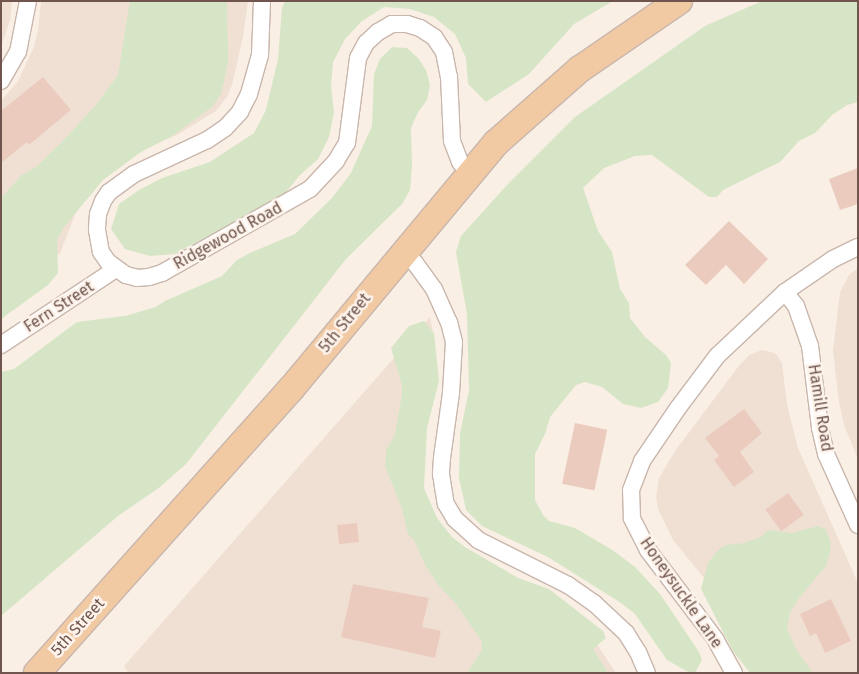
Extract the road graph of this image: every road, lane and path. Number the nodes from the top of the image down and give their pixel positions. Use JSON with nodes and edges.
{"nodes":[{"id":1,"x":28,"y":1,"type":"edge"},
{"id":2,"x":262,"y":1,"type":"edge"},
{"id":3,"x":679,"y":1,"type":"edge"},
{"id":4,"x":1,"y":80,"type":"edge"},
{"id":5,"x":469,"y":174,"type":"junction"},
{"id":6,"x":858,"y":247,"type":"edge"},
{"id":7,"x":403,"y":252,"type":"junction"},
{"id":8,"x":116,"y":269,"type":"junction"},
{"id":9,"x":785,"y":292,"type":"junction"},
{"id":10,"x":1,"y":345,"type":"edge"},
{"id":11,"x":858,"y":525,"type":"edge"},
{"id":12,"x":37,"y":673,"type":"edge"},
{"id":13,"x":647,"y":673,"type":"edge"},
{"id":14,"x":734,"y":673,"type":"edge"}],
"edges":[{"from":1,"to":4,"type":"street"},
{"from":2,"to":8,"type":"street"},
{"from":3,"to":5,"type":"main road","name":"5th Street"},
{"from":5,"to":7,"type":"main road","name":"5th Street"},
{"from":5,"to":8,"type":"street","name":"Ridgewood Road"},
{"from":6,"to":9,"type":"street","name":"Honeysuckle Lane"},
{"from":7,"to":12,"type":"main road","name":"5th Street"},
{"from":7,"to":13,"type":"street"},
{"from":8,"to":10,"type":"street","name":"Fern Street"},
{"from":9,"to":11,"type":"street","name":"Hamill Road"},
{"from":9,"to":14,"type":"street","name":"Honeysuckle Lane"}]}
